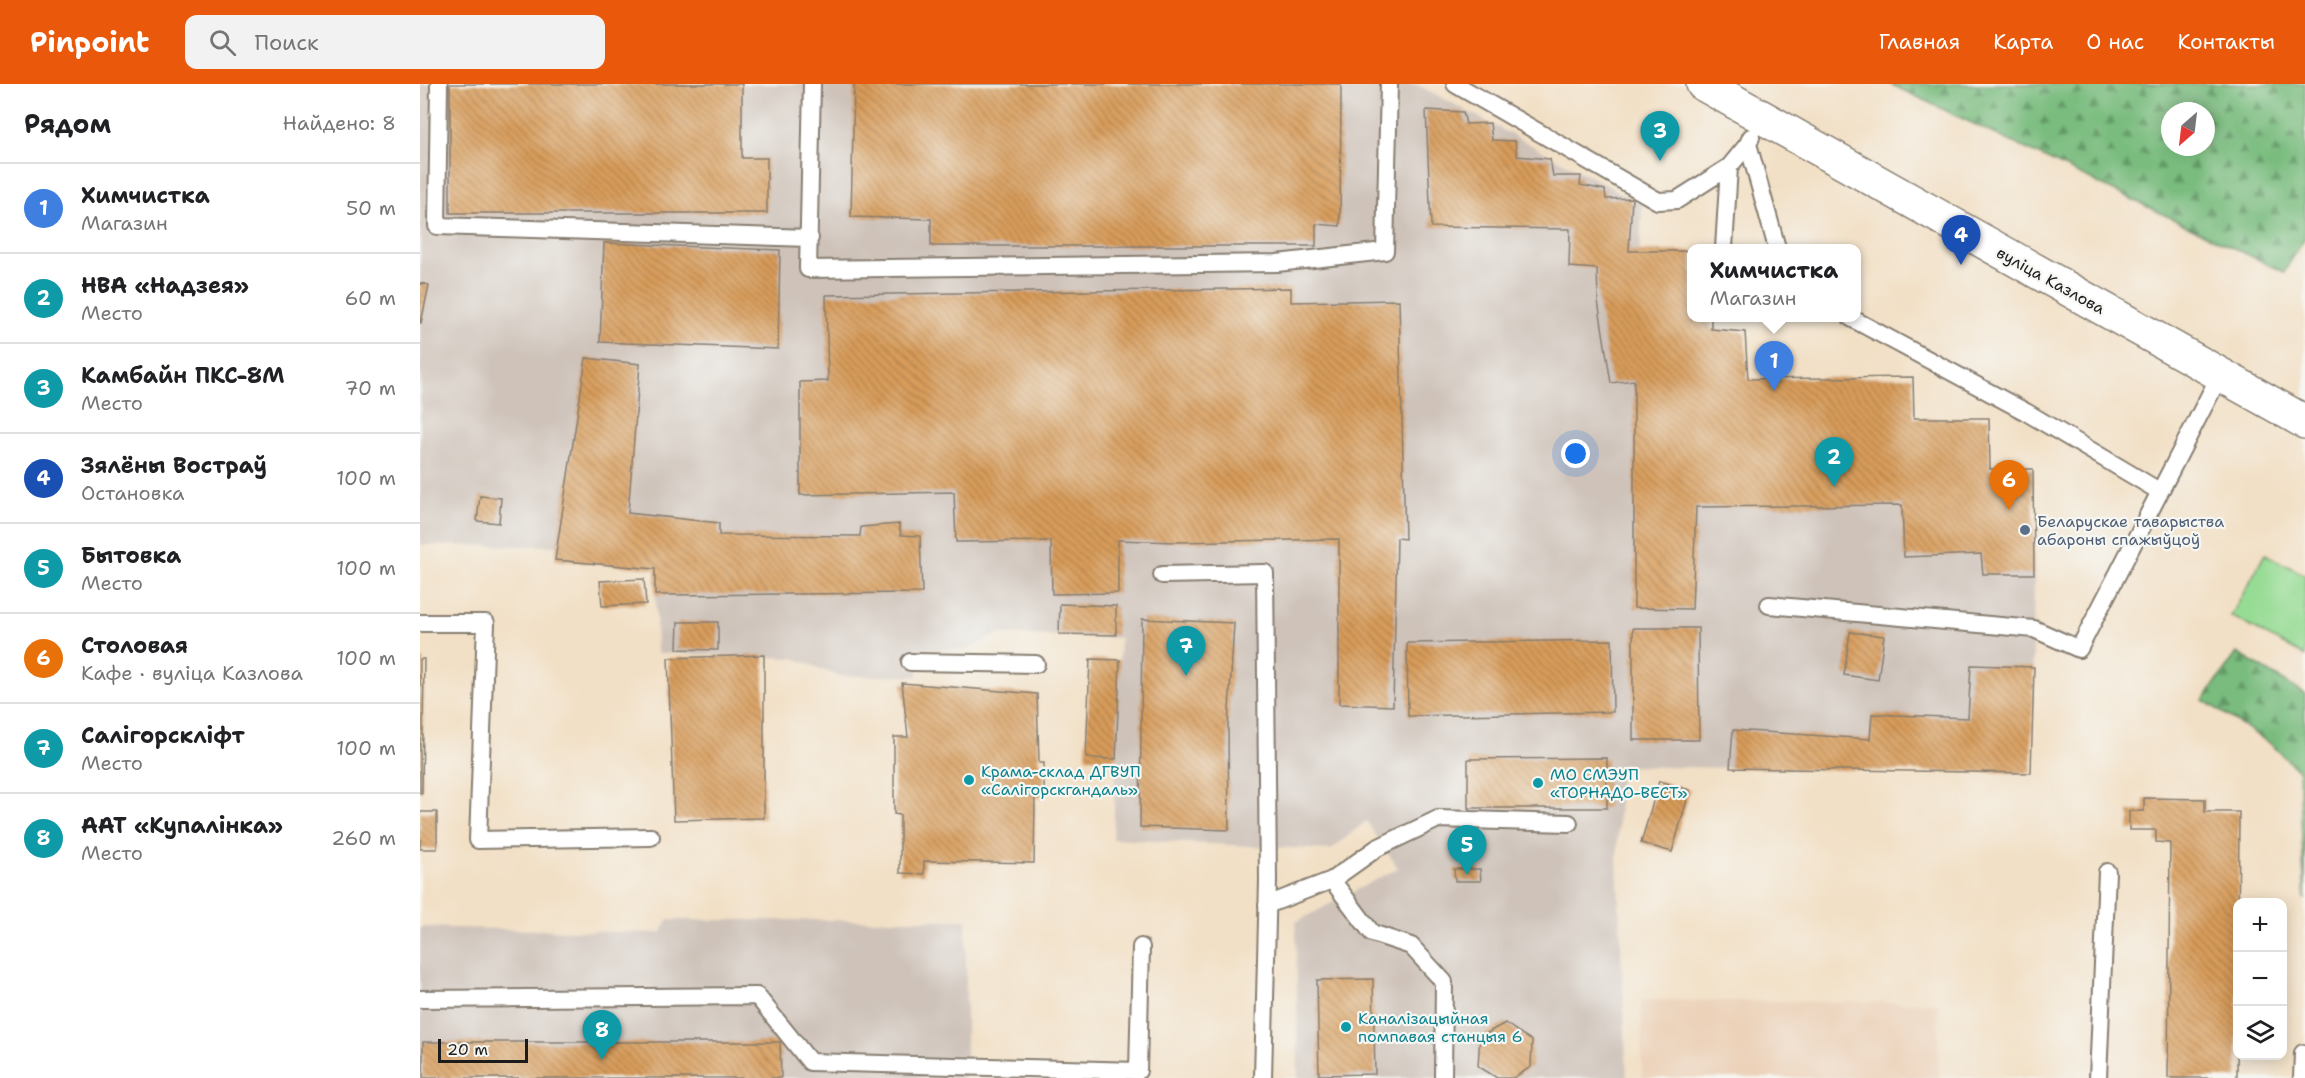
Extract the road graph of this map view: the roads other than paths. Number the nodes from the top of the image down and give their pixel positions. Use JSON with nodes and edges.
{"nodes":[{"id":1,"x":439,"y":84,"type":"edge"},
{"id":2,"x":812,"y":84,"type":"edge"},
{"id":3,"x":1389,"y":84,"type":"edge"},
{"id":4,"x":1455,"y":84,"type":"edge"},
{"id":5,"x":1703,"y":84,"type":"edge"},
{"id":6,"x":1754,"y":130,"type":"junction"},
{"id":7,"x":1729,"y":167,"type":"junction"},
{"id":8,"x":810,"y":238,"type":"junction"},
{"id":9,"x":1724,"y":244,"type":"edge"},
{"id":10,"x":1776,"y":244,"type":"edge"},
{"id":11,"x":1858,"y":322,"type":"edge"},
{"id":12,"x":2220,"y":375,"type":"junction"},
{"id":13,"x":2305,"y":422,"type":"edge"},
{"id":14,"x":2159,"y":490,"type":"junction"},
{"id":15,"x":1162,"y":575,"type":"dead end"},
{"id":16,"x":1769,"y":604,"type":"dead end"},
{"id":17,"x":420,"y":623,"type":"edge"},
{"id":18,"x":910,"y":662,"type":"dead end"},
{"id":19,"x":1036,"y":664,"type":"dead end"},
{"id":20,"x":1569,"y":824,"type":"dead end"},
{"id":21,"x":651,"y":837,"type":"dead end"},
{"id":22,"x":2107,"y":872,"type":"dead end"},
{"id":23,"x":1332,"y":880,"type":"junction"},
{"id":24,"x":1267,"y":905,"type":"junction"},
{"id":25,"x":1141,"y":947,"type":"dead end"},
{"id":26,"x":420,"y":999,"type":"edge"},
{"id":27,"x":2302,"y":1053,"type":"dead end"},
{"id":28,"x":1443,"y":1074,"type":"edge"},
{"id":29,"x":1263,"y":1078,"type":"edge"},
{"id":30,"x":2098,"y":1078,"type":"edge"},
{"id":31,"x":2302,"y":1078,"type":"edge"}],
"edges":[{"from":1,"to":8,"type":"lane"},
{"from":2,"to":8,"type":"lane"},
{"from":3,"to":8,"type":"lane"},
{"from":4,"to":7,"type":"lane"},
{"from":5,"to":6,"type":"main road","name":"вуліца Казлова"},
{"from":6,"to":7,"type":"lane"},
{"from":6,"to":10,"type":"lane"},
{"from":6,"to":12,"type":"main road","name":"вуліца Казлова"},
{"from":7,"to":9,"type":"lane"},
{"from":11,"to":14,"type":"lane"},
{"from":12,"to":13,"type":"main road","name":"вуліца Казлова"},
{"from":12,"to":14,"type":"lane"},
{"from":14,"to":16,"type":"lane"},
{"from":15,"to":24,"type":"lane"},
{"from":17,"to":21,"type":"lane"},
{"from":18,"to":19,"type":"lane"},
{"from":20,"to":23,"type":"lane"},
{"from":22,"to":30,"type":"lane"},
{"from":23,"to":24,"type":"lane"},
{"from":23,"to":28,"type":"lane"},
{"from":24,"to":29,"type":"lane"},
{"from":25,"to":26,"type":"lane"},
{"from":27,"to":31,"type":"lane"}]}
